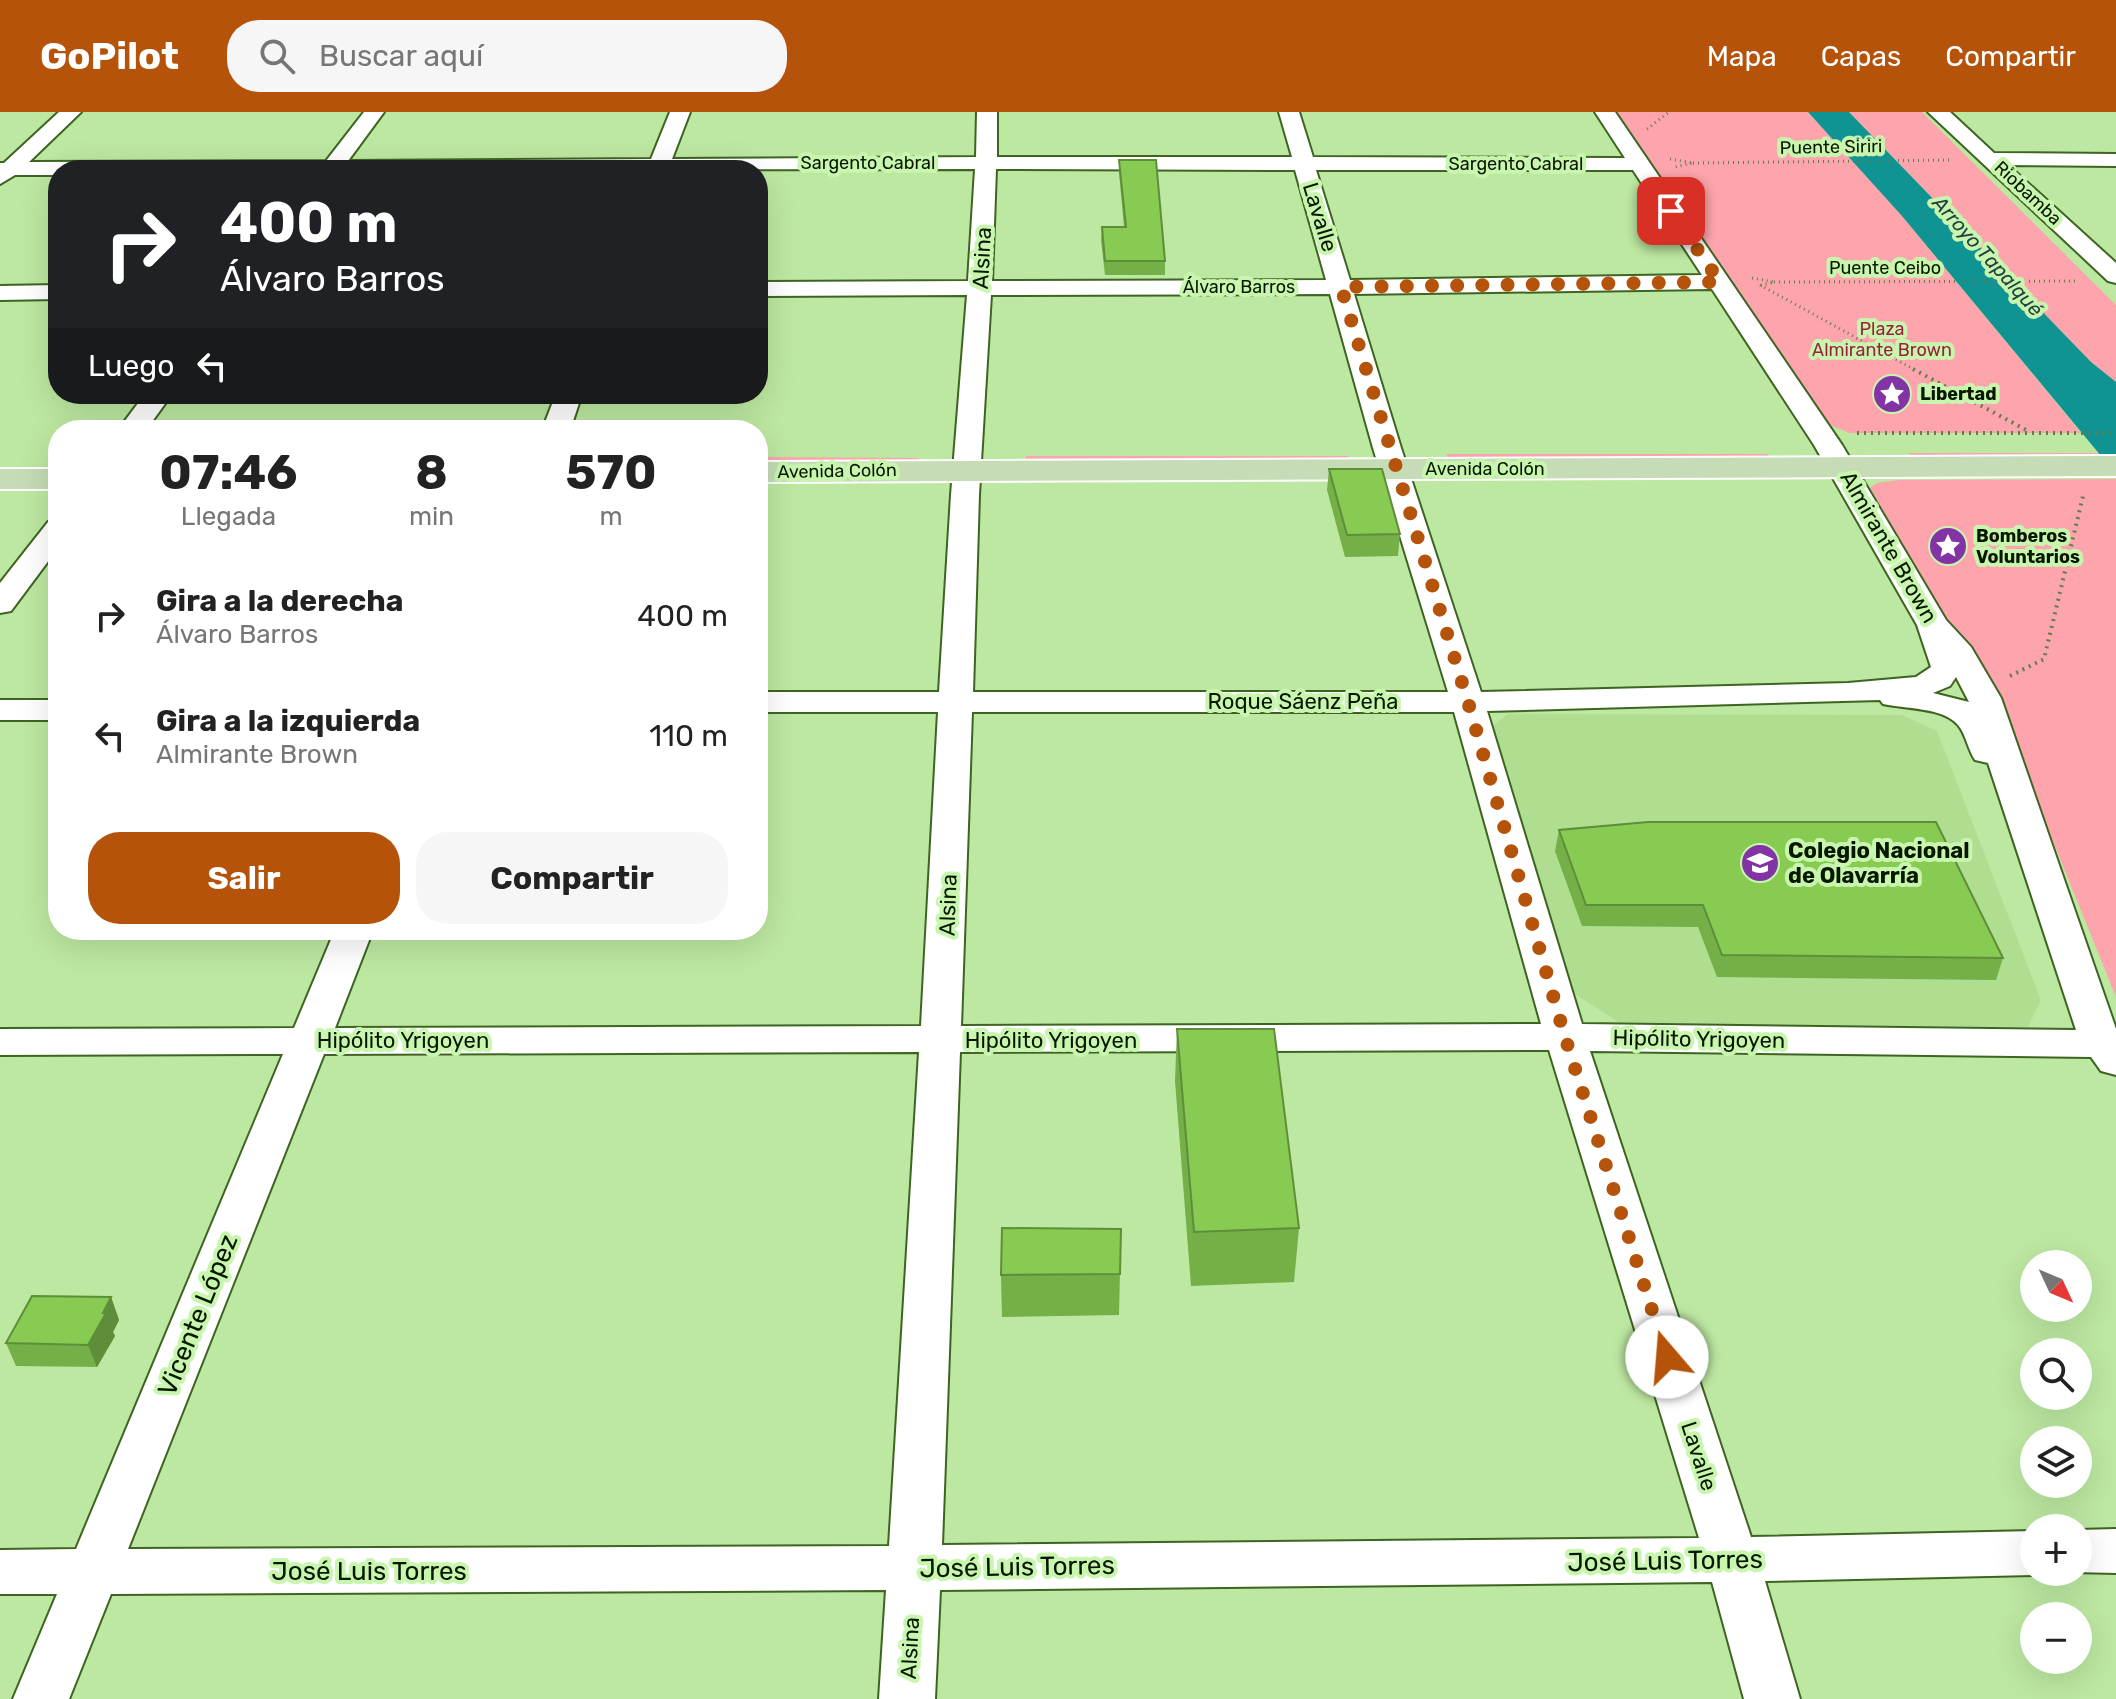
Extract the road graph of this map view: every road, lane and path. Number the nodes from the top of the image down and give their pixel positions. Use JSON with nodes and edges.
{"nodes":[{"id":1,"x":71,"y":112,"type":"edge"},
{"id":2,"x":374,"y":112,"type":"edge"},
{"id":3,"x":680,"y":112,"type":"edge"},
{"id":4,"x":987,"y":112,"type":"edge"},
{"id":5,"x":1289,"y":112,"type":"edge"},
{"id":6,"x":1605,"y":112,"type":"edge"},
{"id":7,"x":1938,"y":112,"type":"edge"},
{"id":8,"x":1992,"y":159,"type":"junction"},
{"id":9,"x":337,"y":160,"type":"edge"},
{"id":10,"x":661,"y":160,"type":"edge"},
{"id":11,"x":1956,"y":160,"type":"dead end"},
{"id":12,"x":2116,"y":160,"type":"edge"},
{"id":13,"x":986,"y":163,"type":"junction"},
{"id":14,"x":1693,"y":163,"type":"dead end"},
{"id":15,"x":1304,"y":164,"type":"junction"},
{"id":16,"x":1639,"y":164,"type":"junction"},
{"id":17,"x":768,"y":166,"type":"edge"},
{"id":18,"x":48,"y":171,"type":"edge"},
{"id":19,"x":3,"y":172,"type":"edge"},
{"id":20,"x":2116,"y":276,"type":"edge"},
{"id":21,"x":2091,"y":281,"type":"dead end"},
{"id":22,"x":1720,"y":282,"type":"junction"},
{"id":23,"x":1774,"y":282,"type":"dead end"},
{"id":24,"x":1760,"y":285,"type":"dead end"},
{"id":25,"x":981,"y":286,"type":"junction"},
{"id":26,"x":1341,"y":287,"type":"junction"},
{"id":27,"x":768,"y":289,"type":"edge"},
{"id":28,"x":48,"y":292,"type":"edge"},
{"id":29,"x":0,"y":293,"type":"edge"},
{"id":30,"x":2116,"y":433,"type":"edge"},
{"id":31,"x":2039,"y":445,"type":"junction"},
{"id":32,"x":2116,"y":445,"type":"edge"},
{"id":33,"x":768,"y":449,"type":"edge"},
{"id":34,"x":1841,"y":449,"type":"junction"},
{"id":35,"x":0,"y":455,"type":"edge"},
{"id":36,"x":48,"y":455,"type":"edge"},
{"id":37,"x":966,"y":458,"type":"junction"},
{"id":38,"x":1392,"y":458,"type":"junction"},
{"id":39,"x":768,"y":471,"type":"edge"},
{"id":40,"x":2102,"y":473,"type":"edge"},
{"id":41,"x":0,"y":479,"type":"edge"},
{"id":42,"x":48,"y":479,"type":"edge"},
{"id":43,"x":48,"y":541,"type":"edge"},
{"id":44,"x":0,"y":604,"type":"edge"},
{"id":45,"x":1933,"y":625,"type":"junction"},
{"id":46,"x":2005,"y":678,"type":"dead end"},
{"id":47,"x":1848,"y":693,"type":"junction"},
{"id":48,"x":956,"y":700,"type":"junction"},
{"id":49,"x":768,"y":702,"type":"edge"},
{"id":50,"x":1468,"y":702,"type":"junction"},
{"id":51,"x":0,"y":710,"type":"edge"},
{"id":52,"x":48,"y":710,"type":"edge"},
{"id":53,"x":2013,"y":786,"type":"junction"},
{"id":54,"x":350,"y":940,"type":"edge"},
{"id":55,"x":1565,"y":1037,"type":"junction"},
{"id":56,"x":310,"y":1040,"type":"junction"},
{"id":57,"x":942,"y":1040,"type":"junction"},
{"id":58,"x":0,"y":1042,"type":"edge"},
{"id":59,"x":2109,"y":1052,"type":"edge"},
{"id":60,"x":2116,"y":1551,"type":"edge"},
{"id":61,"x":2092,"y":1552,"type":"edge"},
{"id":62,"x":2020,"y":1553,"type":"edge"},
{"id":63,"x":1733,"y":1561,"type":"junction"},
{"id":64,"x":914,"y":1568,"type":"junction"},
{"id":65,"x":0,"y":1572,"type":"edge"},
{"id":66,"x":93,"y":1572,"type":"junction"},
{"id":67,"x":41,"y":1699,"type":"edge"},
{"id":68,"x":907,"y":1699,"type":"edge"},
{"id":69,"x":1772,"y":1699,"type":"edge"}],
"edges":[{"from":1,"to":19,"type":"street"},
{"from":2,"to":9,"type":"street"},
{"from":3,"to":10,"type":"street"},
{"from":4,"to":13,"type":"street","name":"Alsina"},
{"from":5,"to":15,"type":"street","name":"Lavalle"},
{"from":6,"to":16,"type":"street","name":"Almirante Brown"},
{"from":7,"to":8,"type":"street","name":"Riobamba"},
{"from":8,"to":12,"type":"street"},
{"from":8,"to":20,"type":"street","name":"Riobamba"},
{"from":11,"to":14,"type":"path","name":"Puente Siriri"},
{"from":13,"to":15,"type":"street","name":"Sargento Cabral"},
{"from":13,"to":17,"type":"street","name":"Sargento Cabral"},
{"from":13,"to":25,"type":"street","name":"Alsina"},
{"from":15,"to":16,"type":"street","name":"Sargento Cabral"},
{"from":15,"to":26,"type":"street","name":"Lavalle"},
{"from":16,"to":22,"type":"street","name":"Almirante Brown"},
{"from":18,"to":19,"type":"street","name":"Sargento Cabral"},
{"from":21,"to":23,"type":"path","name":"Puente Ceibo"},
{"from":22,"to":26,"type":"street","name":"Álvaro Barros"},
{"from":22,"to":34,"type":"street","name":"Almirante Brown"},
{"from":24,"to":31,"type":"path"},
{"from":25,"to":26,"type":"street","name":"Álvaro Barros"},
{"from":25,"to":27,"type":"street","name":"Álvaro Barros"},
{"from":25,"to":37,"type":"street","name":"Alsina"},
{"from":26,"to":38,"type":"street","name":"Lavalle"},
{"from":28,"to":29,"type":"street"},
{"from":30,"to":31,"type":"path"},
{"from":31,"to":32,"type":"main road","name":"Avenida Colón"},
{"from":31,"to":34,"type":"main road","name":"Avenida Colón"},
{"from":31,"to":34,"type":"path"},
{"from":31,"to":40,"type":"main road","name":"Avenida Colón"},
{"from":33,"to":37,"type":"main road","name":"Avenida Colón"},
{"from":34,"to":38,"type":"main road","name":"Avenida Colón"},
{"from":34,"to":45,"type":"street","name":"Almirante Brown"},
{"from":35,"to":36,"type":"main road"},
{"from":37,"to":38,"type":"main road","name":"Avenida Colón"},
{"from":37,"to":39,"type":"main road","name":"Avenida Colón"},
{"from":37,"to":48,"type":"street","name":"Alsina"},
{"from":38,"to":50,"type":"street","name":"Lavalle"},
{"from":40,"to":46,"type":"path"},
{"from":41,"to":42,"type":"main road"},
{"from":43,"to":44,"type":"street"},
{"from":45,"to":47,"type":"street"},
{"from":45,"to":53,"type":"street","name":"Almirante Brown"},
{"from":47,"to":50,"type":"street","name":"Roque Sáenz Peña"},
{"from":47,"to":53,"type":"street"},
{"from":48,"to":49,"type":"street","name":"Roque Sáenz Peña"},
{"from":48,"to":50,"type":"street","name":"Roque Sáenz Peña"},
{"from":48,"to":57,"type":"street","name":"Alsina"},
{"from":50,"to":55,"type":"street","name":"Lavalle"},
{"from":51,"to":52,"type":"street"},
{"from":53,"to":59,"type":"street","name":"Almirante Brown"},
{"from":54,"to":56,"type":"street","name":"Vicente López"},
{"from":55,"to":57,"type":"street","name":"Hipólito Yrigoyen"},
{"from":55,"to":59,"type":"street","name":"Hipólito Yrigoyen"},
{"from":55,"to":63,"type":"street","name":"Lavalle"},
{"from":56,"to":57,"type":"street","name":"Hipólito Yrigoyen"},
{"from":56,"to":58,"type":"street","name":"Hipólito Yrigoyen"},
{"from":56,"to":66,"type":"street","name":"Vicente López"},
{"from":57,"to":64,"type":"street","name":"Alsina"},
{"from":60,"to":61,"type":"street"},
{"from":62,"to":63,"type":"street","name":"José Luis Torres"},
{"from":63,"to":64,"type":"street","name":"José Luis Torres"},
{"from":63,"to":69,"type":"street","name":"Lavalle"},
{"from":64,"to":66,"type":"street","name":"José Luis Torres"},
{"from":64,"to":68,"type":"street","name":"Alsina"},
{"from":65,"to":66,"type":"street","name":"José Luis Torres"},
{"from":66,"to":67,"type":"street","name":"Vicente López"}]}
